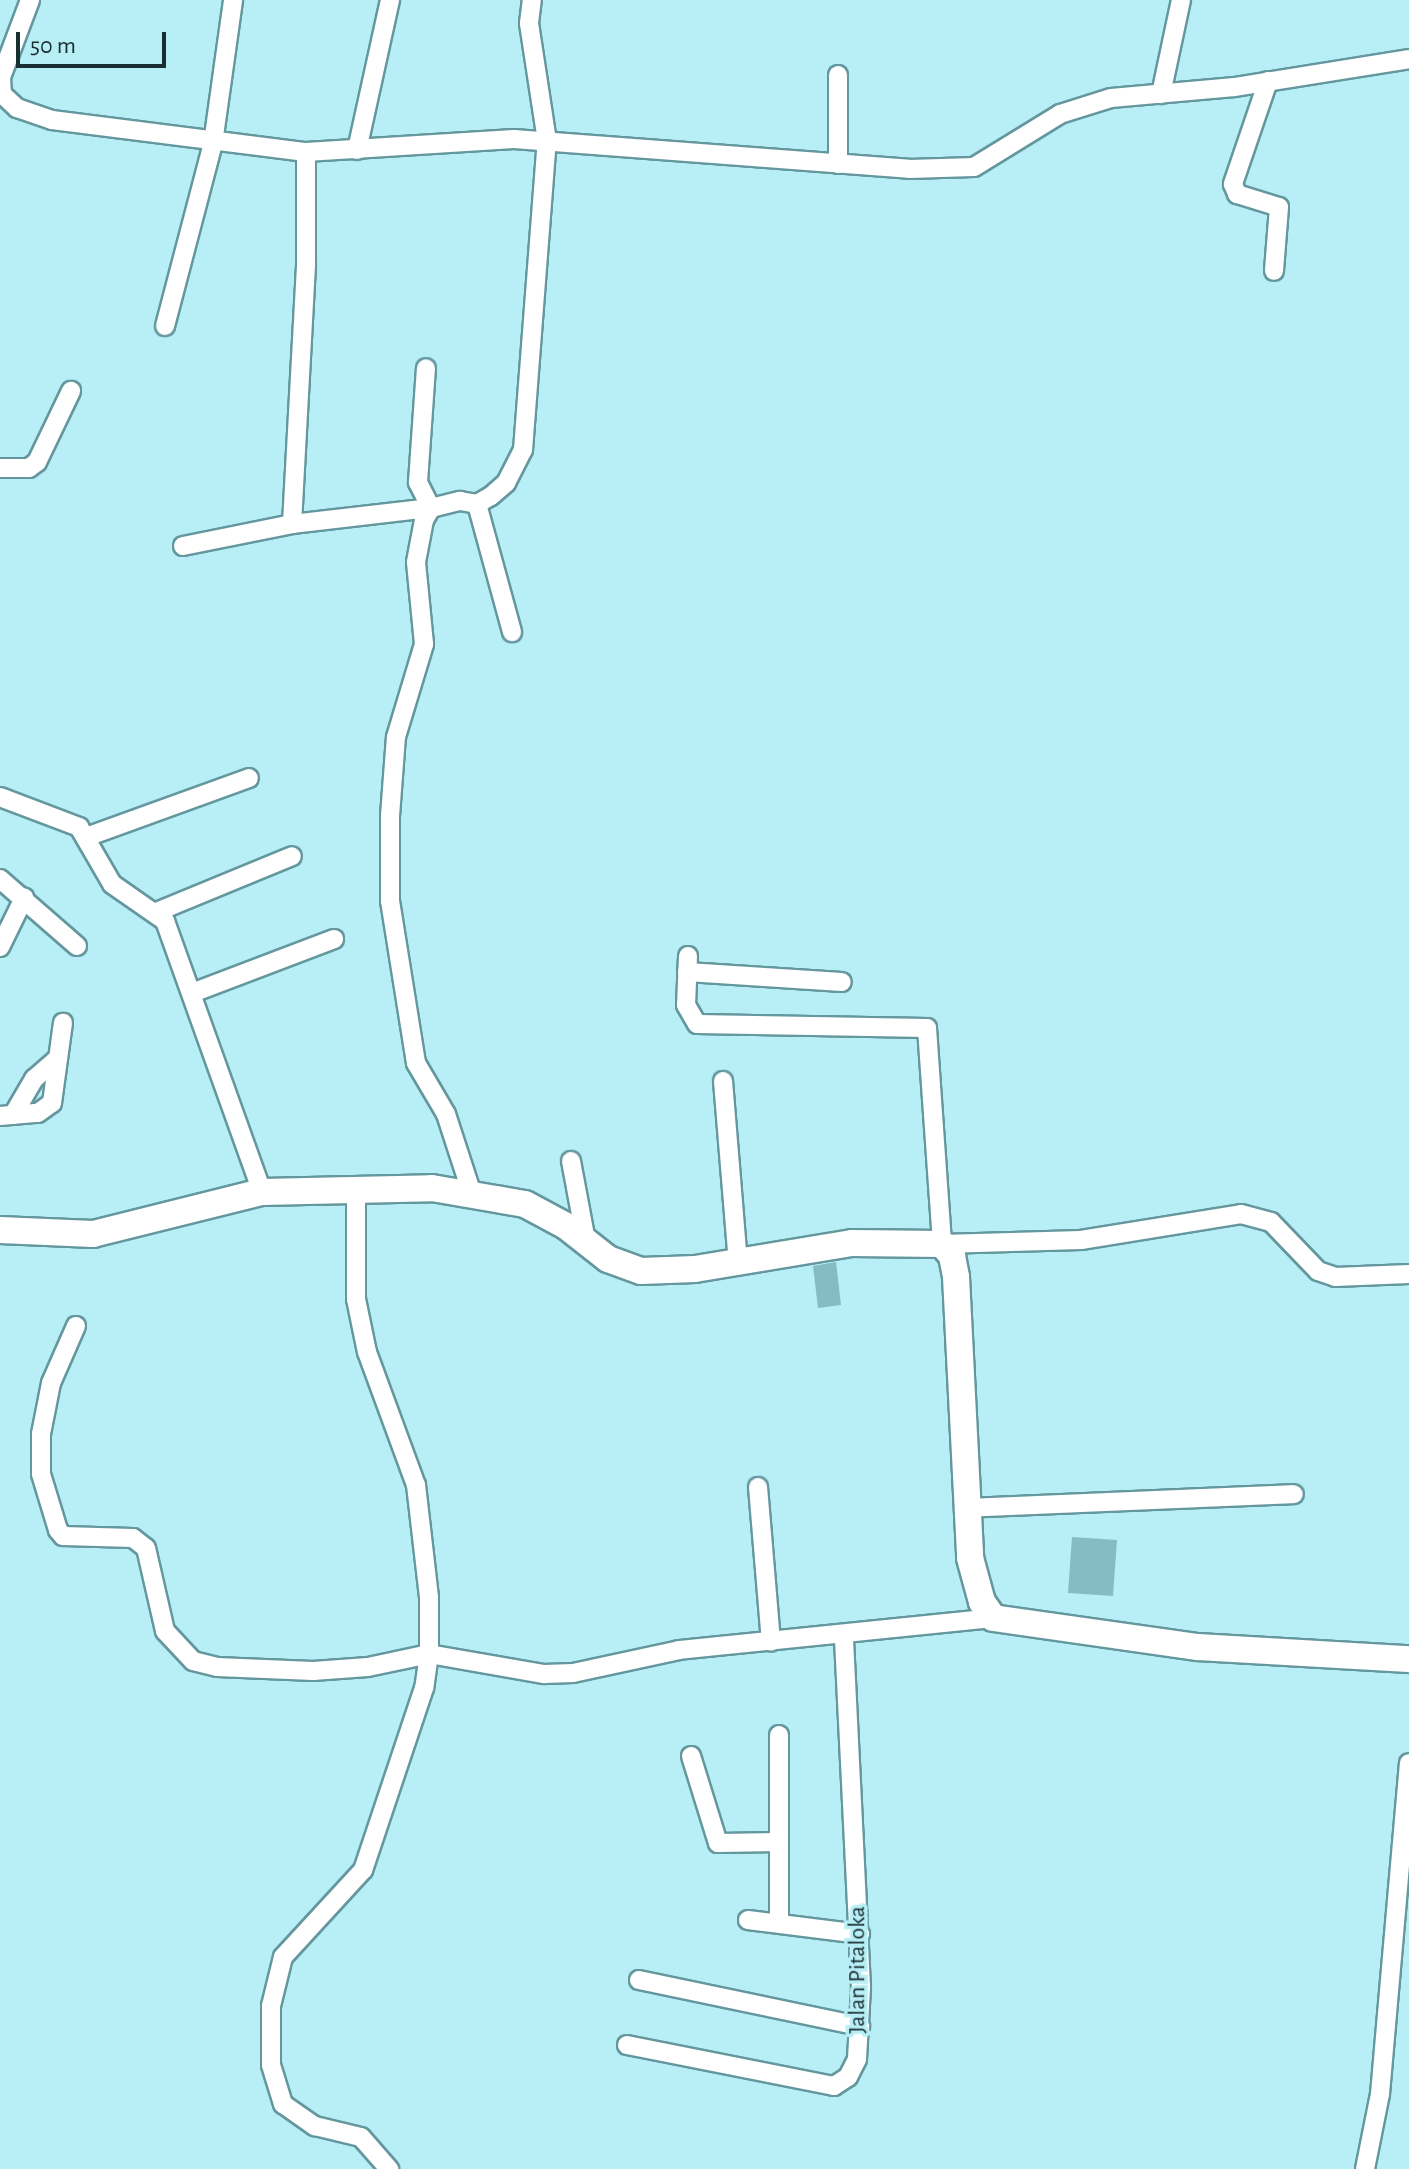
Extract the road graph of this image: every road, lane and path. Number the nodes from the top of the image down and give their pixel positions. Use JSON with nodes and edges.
{"nodes":[{"id":1,"x":30,"y":0,"type":"edge"},
{"id":2,"x":233,"y":0,"type":"edge"},
{"id":3,"x":390,"y":0,"type":"edge"},
{"id":4,"x":532,"y":0,"type":"edge"},
{"id":5,"x":1181,"y":0,"type":"edge"},
{"id":6,"x":1409,"y":59,"type":"edge"},
{"id":7,"x":838,"y":75,"type":"dead end"},
{"id":8,"x":1268,"y":81,"type":"junction"},
{"id":9,"x":1161,"y":94,"type":"junction"},
{"id":10,"x":547,"y":141,"type":"junction"},
{"id":11,"x":213,"y":143,"type":"junction"},
{"id":12,"x":357,"y":150,"type":"junction"},
{"id":13,"x":306,"y":152,"type":"junction"},
{"id":14,"x":838,"y":164,"type":"junction"},
{"id":15,"x":1274,"y":271,"type":"dead end"},
{"id":16,"x":165,"y":326,"type":"dead end"},
{"id":17,"x":426,"y":368,"type":"dead end"},
{"id":18,"x":71,"y":391,"type":"dead end"},
{"id":19,"x":0,"y":468,"type":"edge"},
{"id":20,"x":477,"y":504,"type":"junction"},
{"id":21,"x":431,"y":508,"type":"junction"},
{"id":22,"x":292,"y":524,"type":"junction"},
{"id":23,"x":183,"y":546,"type":"dead end"},
{"id":24,"x":512,"y":632,"type":"dead end"},
{"id":25,"x":249,"y":778,"type":"dead end"},
{"id":26,"x":0,"y":797,"type":"edge"},
{"id":27,"x":89,"y":836,"type":"junction"},
{"id":28,"x":292,"y":856,"type":"dead end"},
{"id":29,"x":0,"y":879,"type":"edge"},
{"id":30,"x":24,"y":898,"type":"junction"},
{"id":31,"x":154,"y":913,"type":"junction"},
{"id":32,"x":334,"y":939,"type":"dead end"},
{"id":33,"x":77,"y":946,"type":"dead end"},
{"id":34,"x":0,"y":947,"type":"edge"},
{"id":35,"x":842,"y":982,"type":"dead end"},
{"id":36,"x":192,"y":993,"type":"junction"},
{"id":37,"x":63,"y":1023,"type":"dead end"},
{"id":38,"x":58,"y":1058,"type":"junction"},
{"id":39,"x":723,"y":1081,"type":"dead end"},
{"id":40,"x":6,"y":1115,"type":"edge"},
{"id":41,"x":571,"y":1161,"type":"dead end"},
{"id":42,"x":356,"y":1187,"type":"junction"},
{"id":43,"x":471,"y":1191,"type":"junction"},
{"id":44,"x":262,"y":1192,"type":"junction"},
{"id":45,"x":0,"y":1230,"type":"edge"},
{"id":46,"x":587,"y":1244,"type":"junction"},
{"id":47,"x":942,"y":1244,"type":"junction"},
{"id":48,"x":738,"y":1262,"type":"junction"},
{"id":49,"x":1409,"y":1274,"type":"edge"},
{"id":50,"x":76,"y":1326,"type":"dead end"},
{"id":51,"x":758,"y":1487,"type":"dead end"},
{"id":52,"x":1294,"y":1494,"type":"dead end"},
{"id":53,"x":965,"y":1508,"type":"junction"},
{"id":54,"x":993,"y":1618,"type":"junction"},
{"id":55,"x":844,"y":1634,"type":"junction"},
{"id":56,"x":771,"y":1641,"type":"junction"},
{"id":57,"x":429,"y":1654,"type":"junction"},
{"id":58,"x":1409,"y":1659,"type":"edge"},
{"id":59,"x":779,"y":1735,"type":"dead end"},
{"id":60,"x":691,"y":1756,"type":"dead end"},
{"id":61,"x":1409,"y":1763,"type":"edge"},
{"id":62,"x":779,"y":1842,"type":"junction"},
{"id":63,"x":748,"y":1920,"type":"dead end"},
{"id":64,"x":779,"y":1923,"type":"junction"},
{"id":65,"x":860,"y":1934,"type":"junction"},
{"id":66,"x":639,"y":1980,"type":"dead end"},
{"id":67,"x":860,"y":2026,"type":"junction"},
{"id":68,"x":627,"y":2045,"type":"dead end"},
{"id":69,"x":389,"y":2169,"type":"edge"},
{"id":70,"x":1365,"y":2169,"type":"edge"}],
"edges":[{"from":1,"to":11,"type":"street"},
{"from":2,"to":11,"type":"street"},
{"from":3,"to":12,"type":"street"},
{"from":4,"to":10,"type":"street"},
{"from":5,"to":9,"type":"street"},
{"from":6,"to":8,"type":"street"},
{"from":7,"to":14,"type":"street"},
{"from":8,"to":9,"type":"street"},
{"from":8,"to":15,"type":"street"},
{"from":9,"to":14,"type":"street"},
{"from":10,"to":12,"type":"street"},
{"from":10,"to":14,"type":"street"},
{"from":10,"to":20,"type":"street"},
{"from":11,"to":13,"type":"street"},
{"from":11,"to":16,"type":"street"},
{"from":12,"to":13,"type":"street"},
{"from":13,"to":22,"type":"street"},
{"from":17,"to":21,"type":"street"},
{"from":18,"to":19,"type":"street"},
{"from":20,"to":21,"type":"street"},
{"from":20,"to":24,"type":"street"},
{"from":21,"to":22,"type":"street"},
{"from":21,"to":43,"type":"street"},
{"from":22,"to":23,"type":"street"},
{"from":25,"to":27,"type":"street"},
{"from":26,"to":27,"type":"street"},
{"from":27,"to":31,"type":"street"},
{"from":28,"to":31,"type":"street"},
{"from":29,"to":30,"type":"street"},
{"from":30,"to":33,"type":"street"},
{"from":30,"to":34,"type":"street"},
{"from":31,"to":36,"type":"street"},
{"from":32,"to":36,"type":"street"},
{"from":35,"to":47,"type":"street"},
{"from":36,"to":44,"type":"street"},
{"from":37,"to":38,"type":"street"},
{"from":38,"to":40,"type":"street"},
{"from":38,"to":40,"type":"street"},
{"from":39,"to":48,"type":"street"},
{"from":41,"to":46,"type":"street"},
{"from":42,"to":43,"type":"street"},
{"from":42,"to":44,"type":"street"},
{"from":42,"to":57,"type":"street"},
{"from":43,"to":46,"type":"street"},
{"from":44,"to":45,"type":"street"},
{"from":46,"to":48,"type":"street"},
{"from":47,"to":48,"type":"street"},
{"from":47,"to":49,"type":"street"},
{"from":47,"to":53,"type":"street"},
{"from":50,"to":57,"type":"street"},
{"from":51,"to":56,"type":"street"},
{"from":52,"to":53,"type":"street"},
{"from":53,"to":54,"type":"street"},
{"from":54,"to":55,"type":"street"},
{"from":54,"to":58,"type":"street"},
{"from":55,"to":56,"type":"street"},
{"from":55,"to":65,"type":"street","name":"Jalan Pitaloka"},
{"from":56,"to":57,"type":"street"},
{"from":57,"to":69,"type":"street"},
{"from":59,"to":62,"type":"street"},
{"from":60,"to":62,"type":"street"},
{"from":61,"to":70,"type":"street"},
{"from":62,"to":64,"type":"street"},
{"from":63,"to":64,"type":"street"},
{"from":64,"to":65,"type":"street"},
{"from":65,"to":67,"type":"street","name":"Jalan Pitaloka"},
{"from":66,"to":67,"type":"street"},
{"from":67,"to":68,"type":"street","name":"Jalan Pitaloka"}]}
